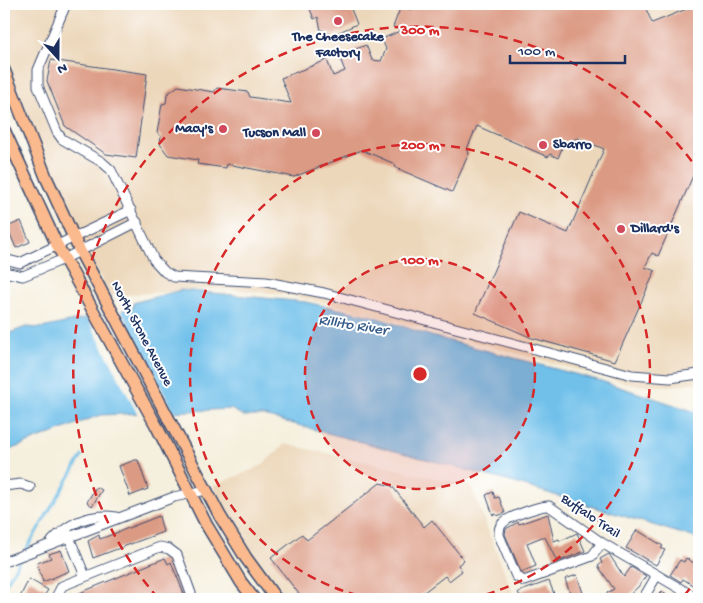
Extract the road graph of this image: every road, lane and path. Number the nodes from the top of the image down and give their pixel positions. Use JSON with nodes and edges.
{"nodes":[{"id":1,"x":66,"y":4,"type":"edge"},
{"id":2,"x":4,"y":70,"type":"edge"},
{"id":3,"x":4,"y":130,"type":"edge"},
{"id":4,"x":131,"y":210,"type":"junction"},
{"id":5,"x":137,"y":222,"type":"junction"},
{"id":6,"x":73,"y":236,"type":"junction"},
{"id":7,"x":56,"y":245,"type":"junction"},
{"id":8,"x":80,"y":251,"type":"junction"},
{"id":9,"x":4,"y":259,"type":"edge"},
{"id":10,"x":64,"y":259,"type":"junction"},
{"id":11,"x":4,"y":272,"type":"edge"},
{"id":12,"x":699,"y":374,"type":"edge"},
{"id":13,"x":4,"y":486,"type":"edge"},
{"id":14,"x":30,"y":487,"type":"dead end"},
{"id":15,"x":206,"y":490,"type":"junction"},
{"id":16,"x":188,"y":492,"type":"junction"},
{"id":17,"x":66,"y":532,"type":"junction"},
{"id":18,"x":602,"y":543,"type":"junction"},
{"id":19,"x":4,"y":562,"type":"edge"},
{"id":20,"x":658,"y":575,"type":"junction"},
{"id":21,"x":85,"y":576,"type":"junction"},
{"id":22,"x":54,"y":599,"type":"edge"},
{"id":23,"x":193,"y":599,"type":"edge"},
{"id":24,"x":254,"y":599,"type":"edge"},
{"id":25,"x":276,"y":599,"type":"edge"},
{"id":26,"x":643,"y":599,"type":"edge"},
{"id":27,"x":698,"y":599,"type":"edge"}],
"edges":[{"from":1,"to":4,"type":"street"},
{"from":2,"to":6,"type":"main road","name":"North Stone Avenue"},
{"from":3,"to":7,"type":"main road"},
{"from":4,"to":5,"type":"street"},
{"from":4,"to":6,"type":"street"},
{"from":5,"to":8,"type":"street"},
{"from":5,"to":12,"type":"street"},
{"from":6,"to":7,"type":"street"},
{"from":6,"to":8,"type":"main road","name":"North Stone Avenue"},
{"from":7,"to":9,"type":"street"},
{"from":7,"to":10,"type":"main road"},
{"from":8,"to":10,"type":"street"},
{"from":8,"to":15,"type":"main road","name":"North Stone Avenue"},
{"from":10,"to":11,"type":"street"},
{"from":10,"to":16,"type":"main road"},
{"from":13,"to":14,"type":"street"},
{"from":15,"to":16,"type":"street"},
{"from":15,"to":25,"type":"main road","name":"North Stone Avenue"},
{"from":16,"to":17,"type":"street"},
{"from":16,"to":24,"type":"main road"},
{"from":17,"to":19,"type":"street"},
{"from":17,"to":21,"type":"street"},
{"from":18,"to":18,"type":"street","name":"Buffalo Trail"},
{"from":18,"to":20,"type":"street","name":"Buffalo Trail"},
{"from":20,"to":26,"type":"street"},
{"from":20,"to":27,"type":"street","name":"Buffalo Trail"},
{"from":21,"to":22,"type":"street"},
{"from":21,"to":23,"type":"street"}]}
